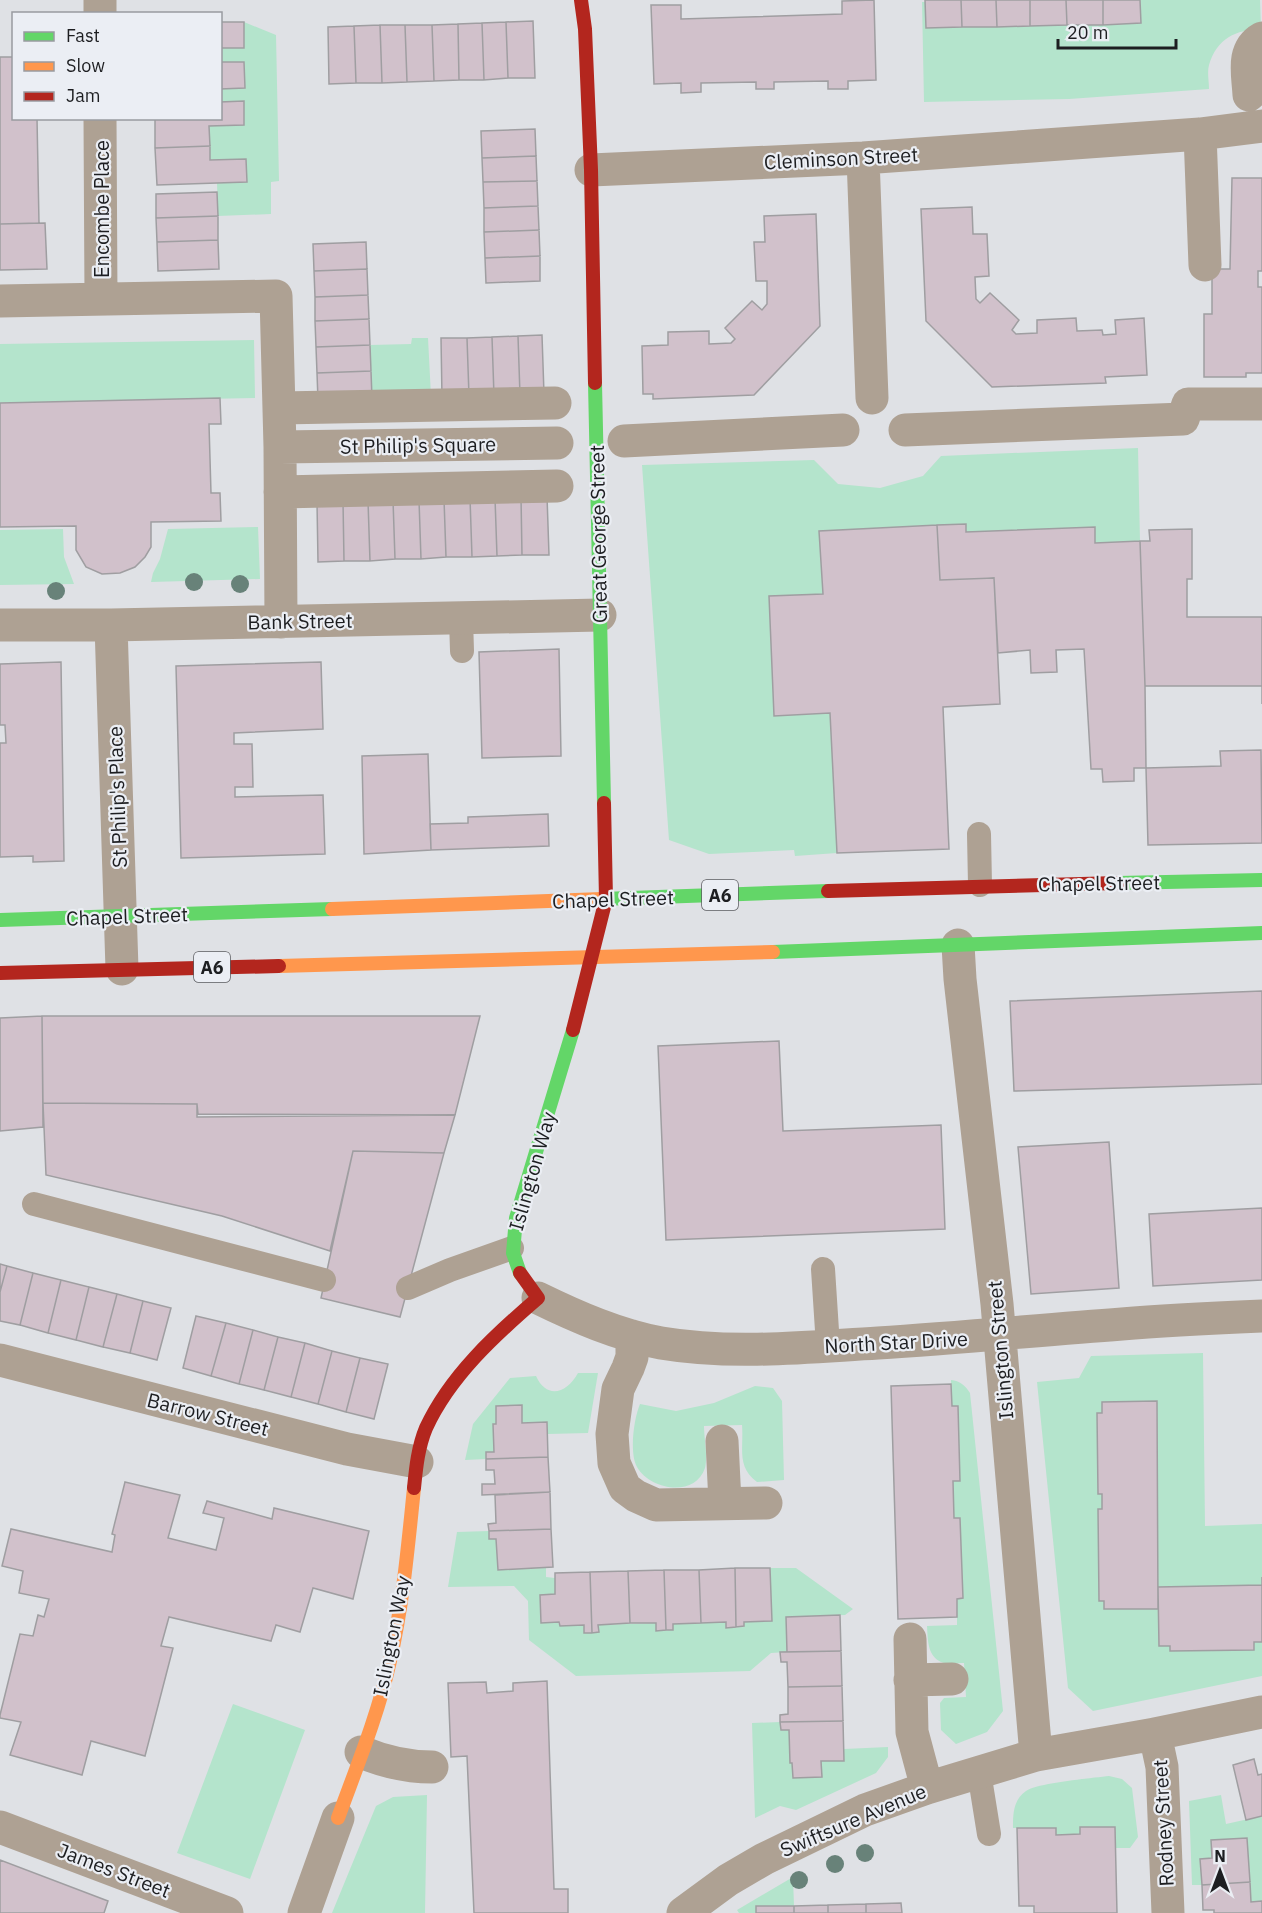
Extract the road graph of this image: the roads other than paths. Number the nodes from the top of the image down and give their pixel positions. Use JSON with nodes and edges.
{"nodes":[{"id":1,"x":581,"y":0,"type":"edge"},
{"id":2,"x":1262,"y":38,"type":"edge"},
{"id":3,"x":1249,"y":95,"type":"dead end"},
{"id":4,"x":100,"y":120,"type":"edge"},
{"id":5,"x":1262,"y":126,"type":"edge"},
{"id":6,"x":1200,"y":134,"type":"junction"},
{"id":7,"x":863,"y":158,"type":"junction"},
{"id":8,"x":591,"y":170,"type":"junction"},
{"id":9,"x":1205,"y":266,"type":"dead end"},
{"id":10,"x":101,"y":299,"type":"junction"},
{"id":11,"x":0,"y":301,"type":"edge"},
{"id":12,"x":872,"y":398,"type":"dead end"},
{"id":13,"x":555,"y":403,"type":"dead end"},
{"id":14,"x":1262,"y":404,"type":"edge"},
{"id":15,"x":280,"y":408,"type":"junction"},
{"id":16,"x":843,"y":430,"type":"dead end"},
{"id":17,"x":905,"y":430,"type":"dead end"},
{"id":18,"x":624,"y":441,"type":"dead end"},
{"id":19,"x":557,"y":443,"type":"dead end"},
{"id":20,"x":280,"y":447,"type":"junction"},
{"id":21,"x":557,"y":486,"type":"dead end"},
{"id":22,"x":280,"y":492,"type":"junction"},
{"id":23,"x":600,"y":615,"type":"junction"},
{"id":24,"x":461,"y":618,"type":"junction"},
{"id":25,"x":281,"y":622,"type":"junction"},
{"id":26,"x":0,"y":625,"type":"edge"},
{"id":27,"x":111,"y":625,"type":"junction"},
{"id":28,"x":462,"y":651,"type":"dead end"},
{"id":29,"x":979,"y":834,"type":"dead end"},
{"id":30,"x":1262,"y":880,"type":"edge"},
{"id":31,"x":980,"y":885,"type":"junction"},
{"id":32,"x":606,"y":899,"type":"junction"},
{"id":33,"x":120,"y":917,"type":"junction"},
{"id":34,"x":0,"y":920,"type":"edge"},
{"id":35,"x":1262,"y":933,"type":"edge"},
{"id":36,"x":958,"y":945,"type":"junction"},
{"id":37,"x":592,"y":958,"type":"junction"},
{"id":38,"x":123,"y":969,"type":"junction"},
{"id":39,"x":0,"y":973,"type":"edge"},
{"id":40,"x":34,"y":1204,"type":"dead end"},
{"id":41,"x":512,"y":1248,"type":"junction"},
{"id":42,"x":823,"y":1269,"type":"dead end"},
{"id":43,"x":324,"y":1280,"type":"dead end"},
{"id":44,"x":408,"y":1288,"type":"dead end"},
{"id":45,"x":538,"y":1298,"type":"junction"},
{"id":46,"x":1262,"y":1316,"type":"edge"},
{"id":47,"x":999,"y":1335,"type":"junction"},
{"id":48,"x":632,"y":1336,"type":"junction"},
{"id":49,"x":828,"y":1346,"type":"junction"},
{"id":50,"x":0,"y":1360,"type":"edge"},
{"id":51,"x":722,"y":1441,"type":"dead end"},
{"id":52,"x":417,"y":1462,"type":"junction"},
{"id":53,"x":725,"y":1503,"type":"junction"},
{"id":54,"x":766,"y":1503,"type":"dead end"},
{"id":55,"x":910,"y":1639,"type":"dead end"},
{"id":56,"x":952,"y":1679,"type":"dead end"},
{"id":57,"x":910,"y":1680,"type":"junction"},
{"id":58,"x":1262,"y":1712,"type":"edge"},
{"id":59,"x":1155,"y":1734,"type":"junction"},
{"id":60,"x":361,"y":1752,"type":"junction"},
{"id":61,"x":1036,"y":1755,"type":"junction"},
{"id":62,"x":432,"y":1767,"type":"dead end"},
{"id":63,"x":979,"y":1772,"type":"junction"},
{"id":64,"x":927,"y":1788,"type":"junction"},
{"id":65,"x":338,"y":1818,"type":"joint"},
{"id":66,"x":0,"y":1827,"type":"edge"},
{"id":67,"x":989,"y":1834,"type":"dead end"},
{"id":68,"x":227,"y":1913,"type":"edge"},
{"id":69,"x":304,"y":1913,"type":"edge"},
{"id":70,"x":683,"y":1913,"type":"edge"},
{"id":71,"x":1168,"y":1913,"type":"edge"}],
"edges":[{"from":1,"to":8,"type":"main road"},
{"from":2,"to":3,"type":"street"},
{"from":4,"to":10,"type":"street","name":"Encombe Place"},
{"from":5,"to":6,"type":"street","name":"Cleminson Street"},
{"from":6,"to":7,"type":"street","name":"Cleminson Street"},
{"from":6,"to":9,"type":"street"},
{"from":7,"to":8,"type":"street","name":"Cleminson Street"},
{"from":7,"to":12,"type":"street"},
{"from":8,"to":23,"type":"main road","name":"Great George Street"},
{"from":10,"to":11,"type":"street"},
{"from":10,"to":15,"type":"street"},
{"from":13,"to":15,"type":"street"},
{"from":14,"to":17,"type":"street"},
{"from":15,"to":20,"type":"street"},
{"from":16,"to":18,"type":"street"},
{"from":19,"to":20,"type":"street","name":"St Philip's Square"},
{"from":20,"to":22,"type":"street"},
{"from":21,"to":22,"type":"street"},
{"from":22,"to":25,"type":"street"},
{"from":23,"to":24,"type":"street","name":"Bank Street"},
{"from":23,"to":32,"type":"main road","name":"Great George Street"},
{"from":24,"to":25,"type":"street","name":"Bank Street"},
{"from":24,"to":28,"type":"lane"},
{"from":25,"to":27,"type":"street","name":"Bank Street"},
{"from":26,"to":27,"type":"street","name":"Bank Street"},
{"from":27,"to":33,"type":"street","name":"St Philip's Place"},
{"from":29,"to":31,"type":"lane"},
{"from":30,"to":31,"type":"main road","name":"Chapel Street","number":"A6"},
{"from":31,"to":32,"type":"main road","name":"Chapel Street","number":"A6"},
{"from":32,"to":33,"type":"main road","name":"Chapel Street","number":"A6"},
{"from":32,"to":37,"type":"main road","name":"Islington Way"},
{"from":33,"to":34,"type":"main road","name":"Chapel Street","number":"A6"},
{"from":33,"to":38,"type":"street","name":"St Philip's Place"},
{"from":35,"to":36,"type":"main road","number":"A6"},
{"from":36,"to":37,"type":"main road","number":"A6"},
{"from":36,"to":47,"type":"street","name":"Islington Street"},
{"from":37,"to":38,"type":"main road","number":"A6"},
{"from":37,"to":41,"type":"main road","name":"Islington Way"},
{"from":38,"to":39,"type":"main road","number":"A6"},
{"from":40,"to":43,"type":"lane"},
{"from":41,"to":44,"type":"lane"},
{"from":41,"to":45,"type":"main road","name":"Islington Way"},
{"from":42,"to":49,"type":"lane"},
{"from":45,"to":48,"type":"street","name":"North Star Drive"},
{"from":45,"to":52,"type":"main road","name":"Islington Way"},
{"from":46,"to":47,"type":"street","name":"North Star Drive"},
{"from":47,"to":49,"type":"street","name":"North Star Drive"},
{"from":47,"to":61,"type":"street","name":"Islington Street"},
{"from":48,"to":49,"type":"street","name":"North Star Drive"},
{"from":48,"to":53,"type":"street"},
{"from":50,"to":52,"type":"street","name":"Barrow Street"},
{"from":51,"to":53,"type":"street"},
{"from":52,"to":60,"type":"main road","name":"Islington Way"},
{"from":53,"to":54,"type":"street"},
{"from":55,"to":57,"type":"street"},
{"from":56,"to":57,"type":"street"},
{"from":57,"to":64,"type":"street"},
{"from":58,"to":59,"type":"street","name":"Rodney Street"},
{"from":59,"to":61,"type":"street","name":"Rodney Street"},
{"from":59,"to":71,"type":"street","name":"Rodney Street"},
{"from":60,"to":62,"type":"street"},
{"from":60,"to":65,"type":"main road","name":"Islington Way"},
{"from":61,"to":63,"type":"street","name":"Swiftsure Avenue"},
{"from":63,"to":64,"type":"street","name":"Swiftsure Avenue"},
{"from":63,"to":67,"type":"lane"},
{"from":64,"to":70,"type":"street","name":"Swiftsure Avenue"},
{"from":65,"to":69,"type":"street","name":"Islington Way"},
{"from":66,"to":68,"type":"street","name":"James Street"}]}
